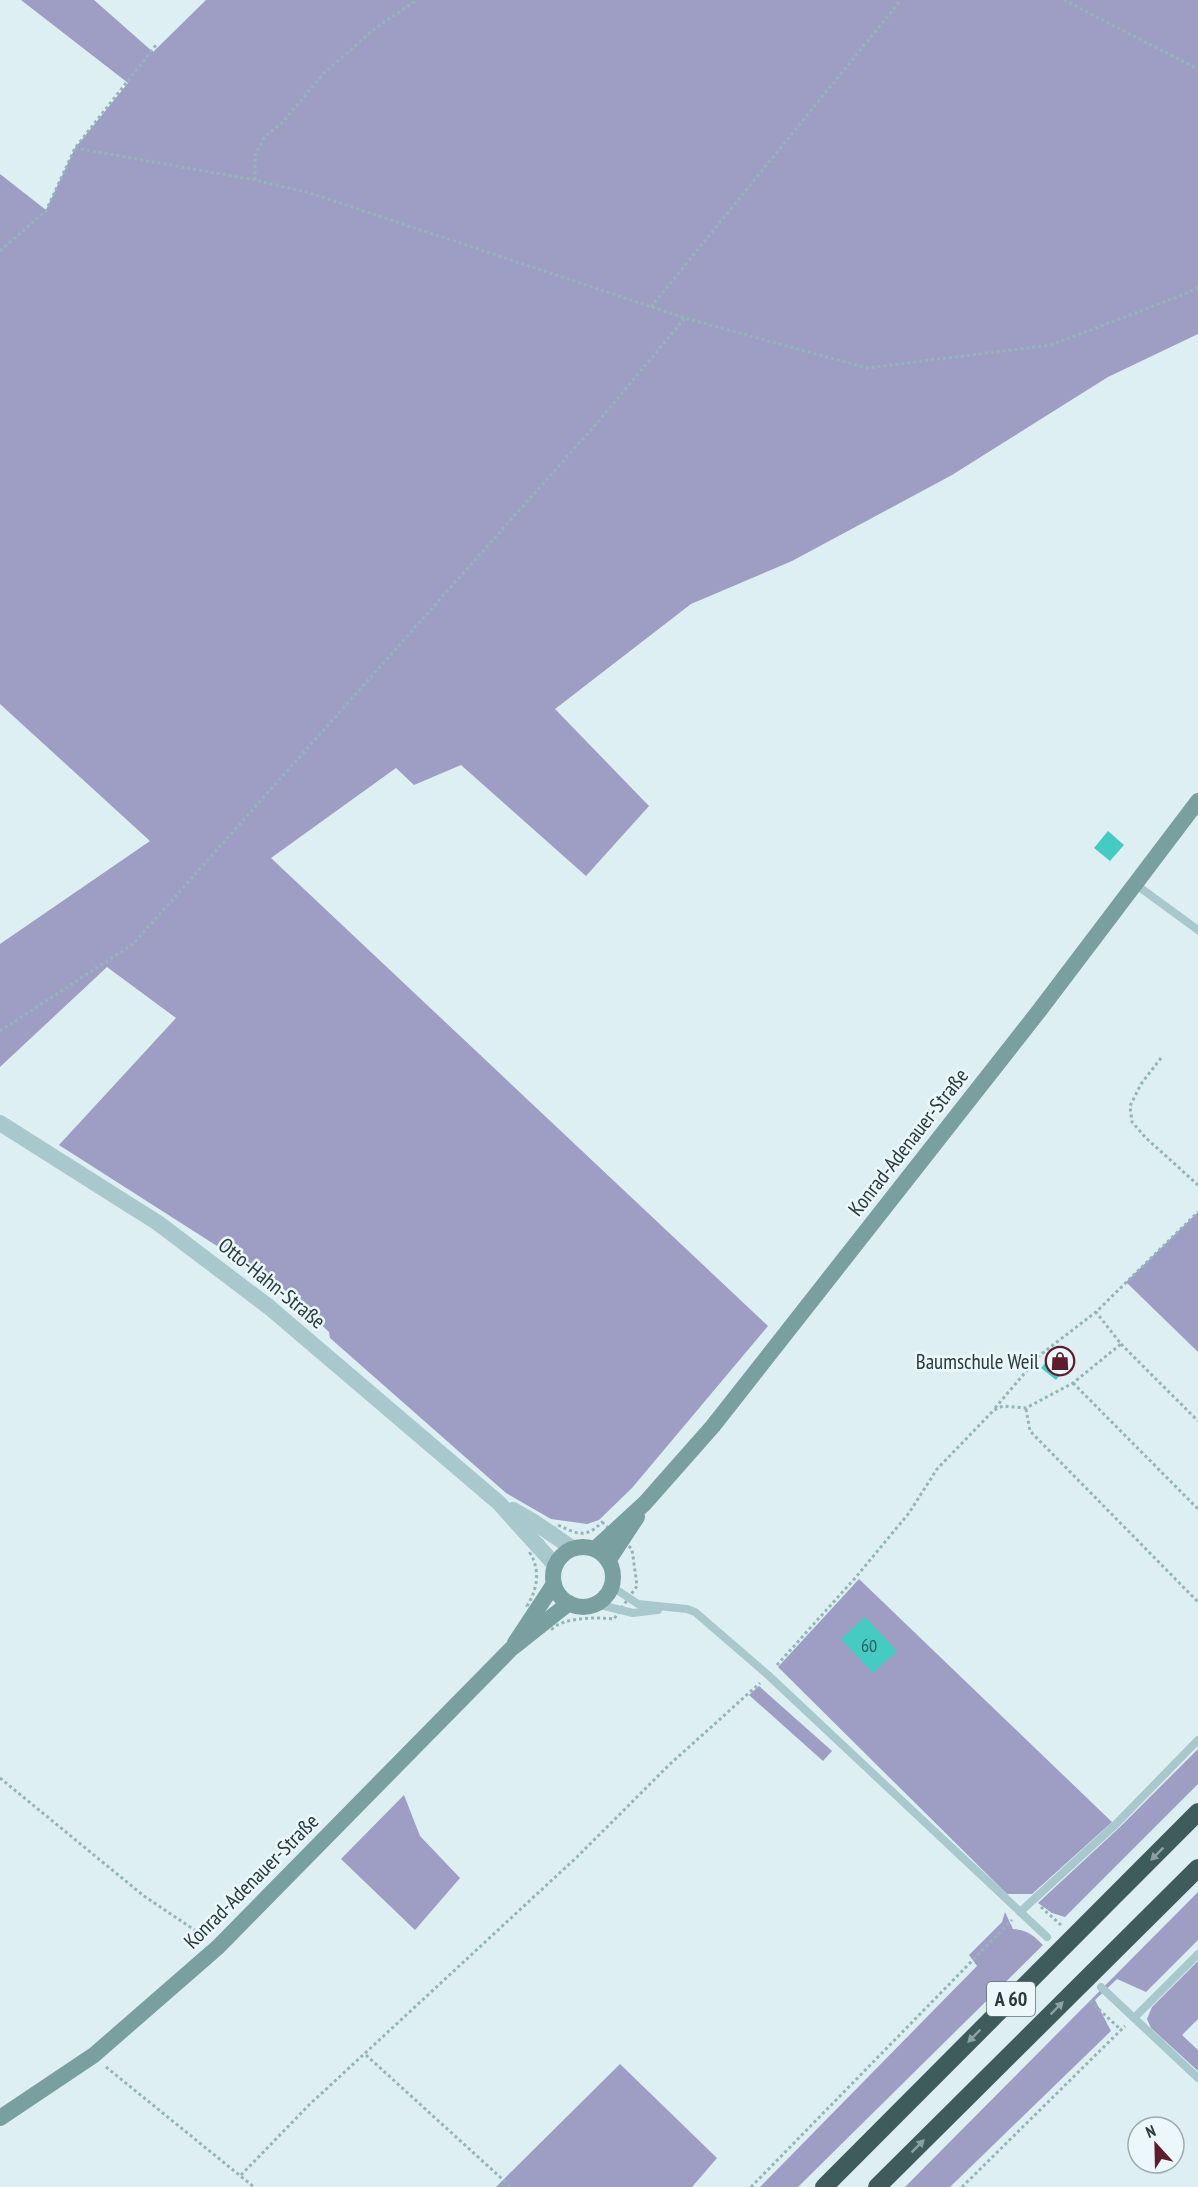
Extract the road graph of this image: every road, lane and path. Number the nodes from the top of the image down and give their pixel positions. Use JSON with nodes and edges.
{"nodes":[{"id":1,"x":417,"y":0,"type":"edge"},
{"id":2,"x":901,"y":0,"type":"edge"},
{"id":3,"x":1064,"y":0,"type":"edge"},
{"id":4,"x":156,"y":45,"type":"dead end"},
{"id":5,"x":1198,"y":69,"type":"edge"},
{"id":6,"x":75,"y":148,"type":"junction"},
{"id":7,"x":255,"y":180,"type":"junction"},
{"id":8,"x":0,"y":251,"type":"edge"},
{"id":9,"x":1198,"y":287,"type":"edge"},
{"id":10,"x":651,"y":307,"type":"junction"},
{"id":11,"x":685,"y":318,"type":"junction"},
{"id":12,"x":1198,"y":801,"type":"edge"},
{"id":13,"x":1135,"y":885,"type":"junction"},
{"id":14,"x":1198,"y":930,"type":"edge"},
{"id":15,"x":0,"y":1031,"type":"edge"},
{"id":16,"x":1161,"y":1058,"type":"dead end"},
{"id":17,"x":0,"y":1123,"type":"edge"},
{"id":18,"x":1198,"y":1185,"type":"edge"},
{"id":19,"x":1198,"y":1212,"type":"edge"},
{"id":20,"x":1096,"y":1312,"type":"junction"},
{"id":21,"x":1121,"y":1344,"type":"junction"},
{"id":22,"x":1073,"y":1383,"type":"junction"},
{"id":23,"x":1026,"y":1408,"type":"junction"},
{"id":24,"x":994,"y":1410,"type":"junction"},
{"id":25,"x":1198,"y":1421,"type":"edge"},
{"id":26,"x":499,"y":1503,"type":"junction"},
{"id":27,"x":645,"y":1503,"type":"junction"},
{"id":28,"x":1198,"y":1509,"type":"edge"},
{"id":29,"x":606,"y":1526,"type":"dead end"},
{"id":30,"x":554,"y":1529,"type":"dead end"},
{"id":31,"x":625,"y":1542,"type":"dead end"},
{"id":32,"x":572,"y":1548,"type":"junction"},
{"id":33,"x":595,"y":1549,"type":"junction"},
{"id":34,"x":533,"y":1550,"type":"dead end"},
{"id":35,"x":608,"y":1560,"type":"junction"},
{"id":36,"x":555,"y":1565,"type":"junction"},
{"id":37,"x":554,"y":1584,"type":"junction"},
{"id":38,"x":611,"y":1586,"type":"junction"},
{"id":39,"x":632,"y":1592,"type":"dead end"},
{"id":40,"x":1198,"y":1602,"type":"edge"},
{"id":41,"x":569,"y":1604,"type":"junction"},
{"id":42,"x":596,"y":1604,"type":"junction"},
{"id":43,"x":670,"y":1608,"type":"junction"},
{"id":44,"x":530,"y":1609,"type":"dead end"},
{"id":45,"x":615,"y":1616,"type":"dead end"},
{"id":46,"x":548,"y":1626,"type":"dead end"},
{"id":47,"x":511,"y":1649,"type":"junction"},
{"id":48,"x":768,"y":1674,"type":"junction"},
{"id":49,"x":1198,"y":1740,"type":"edge"},
{"id":50,"x":0,"y":1778,"type":"edge"},
{"id":51,"x":1198,"y":1812,"type":"edge"},
{"id":52,"x":1198,"y":1868,"type":"edge"},
{"id":53,"x":1033,"y":1900,"type":"junction"},
{"id":54,"x":1020,"y":1912,"type":"junction"},
{"id":55,"x":1073,"y":1936,"type":"junction"},
{"id":56,"x":1047,"y":1937,"type":"dead end"},
{"id":57,"x":218,"y":1947,"type":"junction"},
{"id":58,"x":1198,"y":1954,"type":"edge"},
{"id":59,"x":1101,"y":1987,"type":"dead end"},
{"id":60,"x":1076,"y":1989,"type":"junction"},
{"id":61,"x":1134,"y":2018,"type":"junction"},
{"id":62,"x":1121,"y":2030,"type":"junction"},
{"id":63,"x":365,"y":2054,"type":"junction"},
{"id":64,"x":94,"y":2055,"type":"junction"},
{"id":65,"x":1198,"y":2078,"type":"edge"},
{"id":66,"x":0,"y":2118,"type":"edge"},
{"id":67,"x":241,"y":2175,"type":"junction"},
{"id":68,"x":254,"y":2187,"type":"edge"},
{"id":69,"x":511,"y":2187,"type":"edge"},
{"id":70,"x":751,"y":2187,"type":"edge"},
{"id":71,"x":824,"y":2187,"type":"edge"},
{"id":72,"x":877,"y":2187,"type":"edge"},
{"id":73,"x":962,"y":2187,"type":"edge"}],
"edges":[{"from":1,"to":7,"type":"path"},
{"from":2,"to":10,"type":"path"},
{"from":3,"to":5,"type":"path"},
{"from":4,"to":6,"type":"path"},
{"from":6,"to":7,"type":"path"},
{"from":6,"to":8,"type":"path"},
{"from":7,"to":10,"type":"path"},
{"from":9,"to":11,"type":"path"},
{"from":10,"to":11,"type":"path"},
{"from":11,"to":15,"type":"path"},
{"from":12,"to":13,"type":"main road","name":"Konrad-Adenauer-Straße"},
{"from":13,"to":14,"type":"lane"},
{"from":13,"to":27,"type":"main road","name":"Konrad-Adenauer-Straße"},
{"from":16,"to":18,"type":"path"},
{"from":17,"to":26,"type":"street","name":"Otto-Hahn-Straße"},
{"from":19,"to":20,"type":"path"},
{"from":20,"to":21,"type":"path"},
{"from":20,"to":24,"type":"path"},
{"from":21,"to":22,"type":"path"},
{"from":21,"to":25,"type":"path"},
{"from":22,"to":23,"type":"path"},
{"from":22,"to":28,"type":"path"},
{"from":23,"to":24,"type":"path"},
{"from":23,"to":40,"type":"path"},
{"from":24,"to":48,"type":"path"},
{"from":26,"to":32,"type":"street","name":"Otto-Hahn-Straße"},
{"from":26,"to":36,"type":"street","name":"Otto-Hahn-Straße"},
{"from":27,"to":33,"type":"main road","name":"Konrad-Adenauer-Straße"},
{"from":27,"to":35,"type":"main road","name":"Konrad-Adenauer-Straße"},
{"from":29,"to":30,"type":"path"},
{"from":31,"to":39,"type":"path"},
{"from":32,"to":33,"type":"main road"},
{"from":32,"to":36,"type":"main road"},
{"from":33,"to":35,"type":"main road"},
{"from":34,"to":44,"type":"path"},
{"from":35,"to":38,"type":"main road"},
{"from":36,"to":37,"type":"main road"},
{"from":37,"to":41,"type":"main road"},
{"from":37,"to":47,"type":"main road","name":"Konrad-Adenauer-Straße"},
{"from":38,"to":42,"type":"main road"},
{"from":38,"to":43,"type":"lane"},
{"from":41,"to":42,"type":"main road"},
{"from":41,"to":47,"type":"main road","name":"Konrad-Adenauer-Straße"},
{"from":42,"to":43,"type":"lane"},
{"from":43,"to":48,"type":"lane"},
{"from":45,"to":46,"type":"path"},
{"from":47,"to":57,"type":"main road","name":"Konrad-Adenauer-Straße"},
{"from":48,"to":54,"type":"lane"},
{"from":48,"to":63,"type":"path"},
{"from":49,"to":53,"type":"lane"},
{"from":50,"to":57,"type":"path"},
{"from":51,"to":55,"type":"highway","number":"A 60","one_way":true},
{"from":52,"to":60,"type":"highway","number":"A 60"},
{"from":53,"to":54,"type":"lane"},
{"from":53,"to":55,"type":"path"},
{"from":54,"to":56,"type":"lane"},
{"from":54,"to":70,"type":"path"},
{"from":55,"to":71,"type":"highway","number":"A 60","one_way":true},
{"from":57,"to":64,"type":"main road","name":"Konrad-Adenauer-Straße"},
{"from":58,"to":61,"type":"lane"},
{"from":59,"to":61,"type":"lane"},
{"from":60,"to":62,"type":"path"},
{"from":72,"to":60,"type":"highway","number":"A 60","one_way":true},
{"from":61,"to":62,"type":"path"},
{"from":61,"to":65,"type":"lane"},
{"from":62,"to":73,"type":"path"},
{"from":63,"to":67,"type":"path"},
{"from":63,"to":69,"type":"path"},
{"from":64,"to":66,"type":"main road","name":"Konrad-Adenauer-Straße"},
{"from":64,"to":67,"type":"path"},
{"from":67,"to":68,"type":"path"}]}
